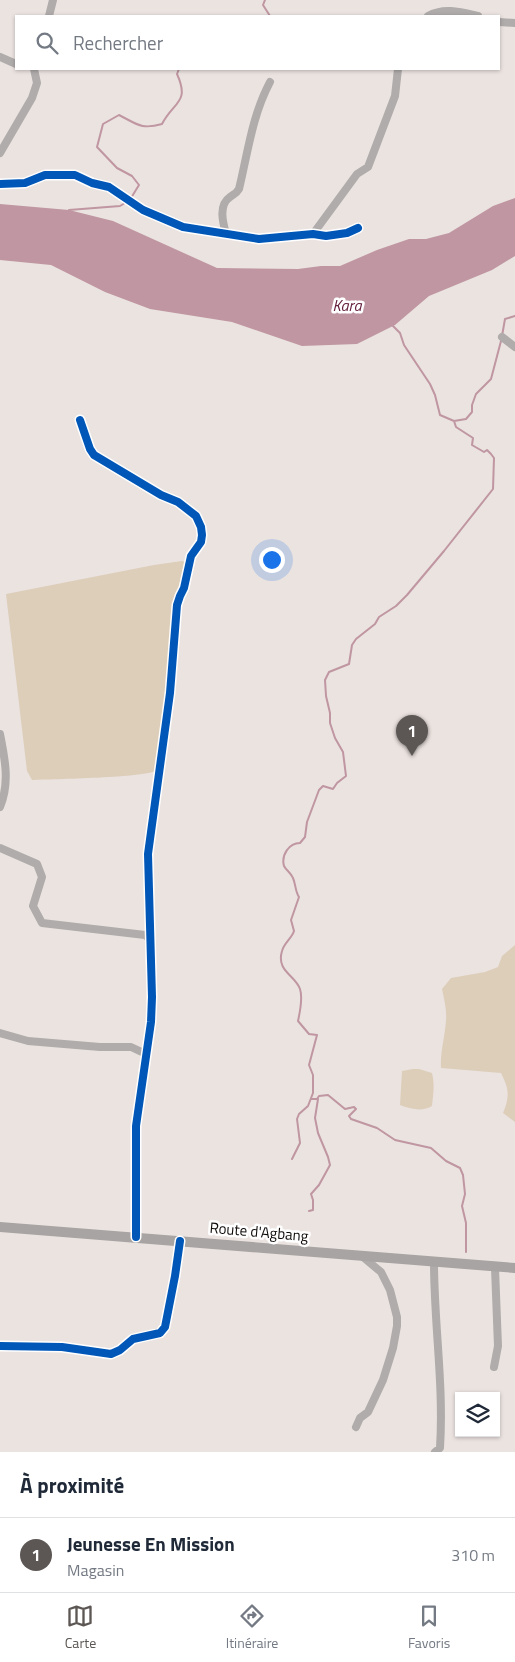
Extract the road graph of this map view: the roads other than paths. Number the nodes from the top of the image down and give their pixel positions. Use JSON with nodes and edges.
{"nodes":[{"id":1,"x":53,"y":0,"type":"edge"},
{"id":2,"x":49,"y":15,"type":"edge"},
{"id":3,"x":430,"y":15,"type":"edge"},
{"id":4,"x":473,"y":15,"type":"edge"},
{"id":5,"x":500,"y":22,"type":"edge"},
{"id":6,"x":515,"y":23,"type":"edge"},
{"id":7,"x":0,"y":57,"type":"edge"},
{"id":8,"x":15,"y":64,"type":"edge"},
{"id":9,"x":31,"y":70,"type":"edge"},
{"id":10,"x":398,"y":70,"type":"edge"},
{"id":11,"x":270,"y":82,"type":"dead end"},
{"id":12,"x":0,"y":153,"type":"edge"},
{"id":13,"x":0,"y":184,"type":"edge"},
{"id":14,"x":358,"y":228,"type":"dead end"},
{"id":15,"x":226,"y":234,"type":"junction"},
{"id":16,"x":313,"y":234,"type":"junction"},
{"id":17,"x":502,"y":337,"type":"dead end"},
{"id":18,"x":515,"y":347,"type":"edge"},
{"id":19,"x":80,"y":420,"type":"dead end"},
{"id":20,"x":0,"y":734,"type":"edge"},
{"id":21,"x":0,"y":807,"type":"edge"},
{"id":22,"x":0,"y":848,"type":"edge"},
{"id":23,"x":151,"y":940,"type":"junction"},
{"id":24,"x":0,"y":1033,"type":"edge"},
{"id":25,"x":146,"y":1054,"type":"junction"},
{"id":26,"x":0,"y":1227,"type":"edge"},
{"id":27,"x":136,"y":1237,"type":"junction"},
{"id":28,"x":180,"y":1240,"type":"junction"},
{"id":29,"x":363,"y":1257,"type":"junction"},
{"id":30,"x":434,"y":1262,"type":"junction"},
{"id":31,"x":495,"y":1268,"type":"junction"},
{"id":32,"x":515,"y":1268,"type":"edge"},
{"id":33,"x":0,"y":1346,"type":"edge"},
{"id":34,"x":494,"y":1367,"type":"dead end"},
{"id":35,"x":356,"y":1426,"type":"dead end"},
{"id":36,"x":435,"y":1452,"type":"edge"}],
"edges":[{"from":1,"to":2,"type":"street"},
{"from":3,"to":4,"type":"street"},
{"from":5,"to":6,"type":"street"},
{"from":7,"to":8,"type":"street"},
{"from":9,"to":12,"type":"street"},
{"from":10,"to":16,"type":"street"},
{"from":11,"to":15,"type":"street"},
{"from":13,"to":15,"type":"street"},
{"from":14,"to":16,"type":"street"},
{"from":15,"to":16,"type":"street"},
{"from":17,"to":18,"type":"street"},
{"from":19,"to":23,"type":"street"},
{"from":20,"to":21,"type":"street"},
{"from":22,"to":23,"type":"street"},
{"from":23,"to":25,"type":"street"},
{"from":24,"to":25,"type":"street"},
{"from":25,"to":27,"type":"street"},
{"from":26,"to":27,"type":"main road","name":"Route d'Agbang"},
{"from":27,"to":28,"type":"main road","name":"Route d'Agbang"},
{"from":28,"to":29,"type":"main road","name":"Route d'Agbang"},
{"from":28,"to":33,"type":"street"},
{"from":29,"to":30,"type":"main road","name":"Route d'Agbang"},
{"from":29,"to":35,"type":"street"},
{"from":30,"to":31,"type":"main road","name":"Route d'Agbang"},
{"from":30,"to":36,"type":"street"},
{"from":31,"to":32,"type":"main road","name":"Route d'Agbang"},
{"from":31,"to":34,"type":"street"}]}
